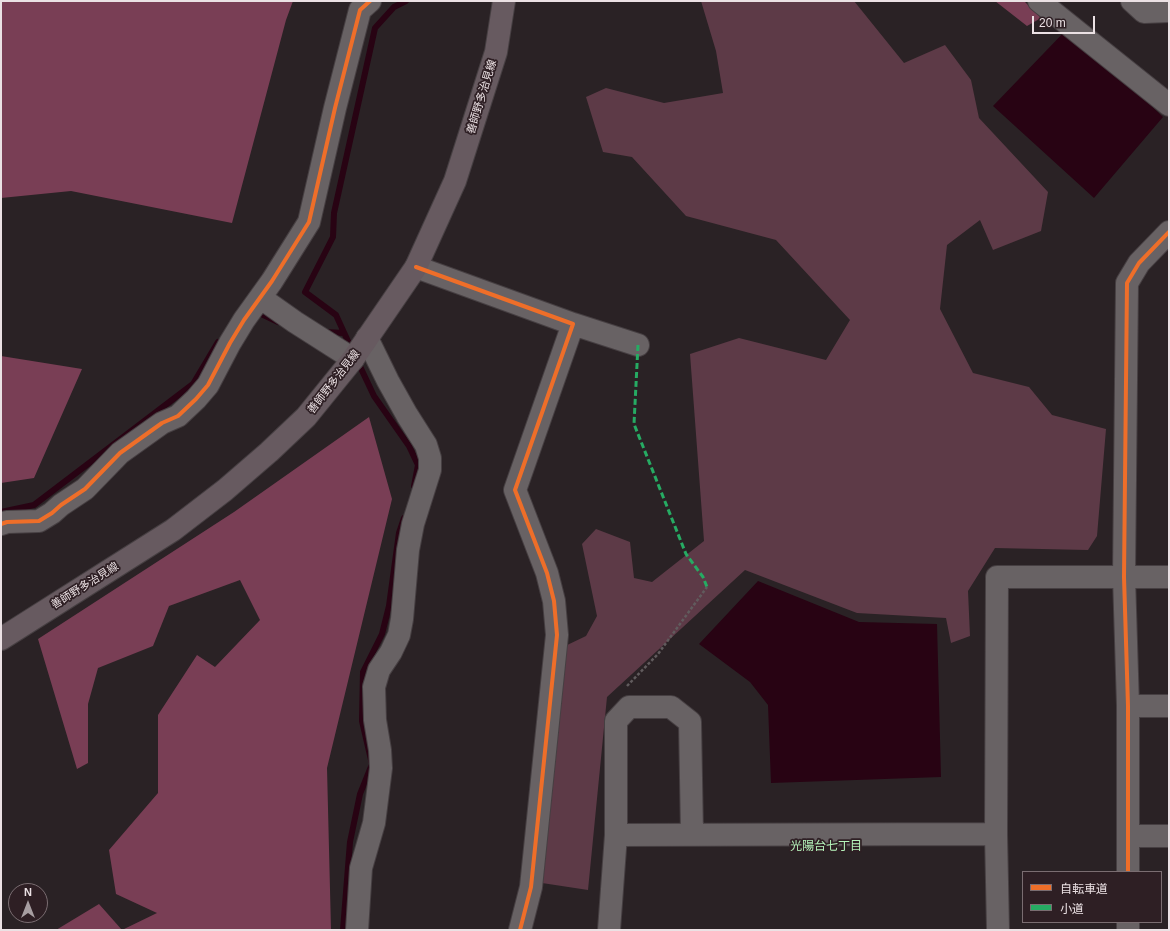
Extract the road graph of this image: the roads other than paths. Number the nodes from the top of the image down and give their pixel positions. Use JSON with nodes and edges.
{"nodes":[{"id":1,"x":370,"y":1,"type":"edge"},
{"id":2,"x":504,"y":1,"type":"edge"},
{"id":3,"x":1039,"y":1,"type":"edge"},
{"id":4,"x":1132,"y":1,"type":"edge"},
{"id":5,"x":1169,"y":11,"type":"edge"},
{"id":6,"x":1169,"y":105,"type":"edge"},
{"id":7,"x":1169,"y":232,"type":"edge"},
{"id":8,"x":416,"y":267,"type":"junction"},
{"id":9,"x":261,"y":298,"type":"junction"},
{"id":10,"x":573,"y":324,"type":"junction"},
{"id":11,"x":638,"y":346,"type":"dead end"},
{"id":12,"x":360,"y":349,"type":"junction"},
{"id":13,"x":1,"y":524,"type":"edge"},
{"id":14,"x":1124,"y":577,"type":"junction"},
{"id":15,"x":1169,"y":577,"type":"edge"},
{"id":16,"x":1,"y":639,"type":"edge"},
{"id":17,"x":1128,"y":706,"type":"junction"},
{"id":18,"x":1169,"y":706,"type":"edge"},
{"id":19,"x":692,"y":834,"type":"junction"},
{"id":20,"x":996,"y":834,"type":"junction"},
{"id":21,"x":616,"y":835,"type":"junction"},
{"id":22,"x":1128,"y":836,"type":"junction"},
{"id":23,"x":1169,"y":836,"type":"edge"},
{"id":24,"x":1128,"y":871,"type":"edge"},
{"id":25,"x":357,"y":930,"type":"edge"},
{"id":26,"x":520,"y":930,"type":"edge"},
{"id":27,"x":610,"y":930,"type":"edge"},
{"id":28,"x":998,"y":930,"type":"edge"}],
"edges":[{"from":1,"to":9,"type":"street"},
{"from":2,"to":8,"type":"main road","name":"善師野多治見線"},
{"from":3,"to":6,"type":"street"},
{"from":4,"to":5,"type":"street"},
{"from":7,"to":14,"type":"street"},
{"from":8,"to":10,"type":"street"},
{"from":8,"to":12,"type":"main road","name":"善師野多治見線"},
{"from":9,"to":12,"type":"street"},
{"from":9,"to":13,"type":"street"},
{"from":10,"to":11,"type":"street"},
{"from":10,"to":26,"type":"street"},
{"from":12,"to":16,"type":"main road","name":"善師野多治見線"},
{"from":12,"to":25,"type":"street"},
{"from":14,"to":15,"type":"street"},
{"from":14,"to":17,"type":"street"},
{"from":14,"to":20,"type":"street"},
{"from":17,"to":18,"type":"street"},
{"from":17,"to":22,"type":"street"},
{"from":19,"to":20,"type":"street"},
{"from":19,"to":21,"type":"street"},
{"from":19,"to":21,"type":"street"},
{"from":20,"to":28,"type":"street"},
{"from":21,"to":27,"type":"street"},
{"from":22,"to":23,"type":"street"},
{"from":22,"to":24,"type":"street"}]}
